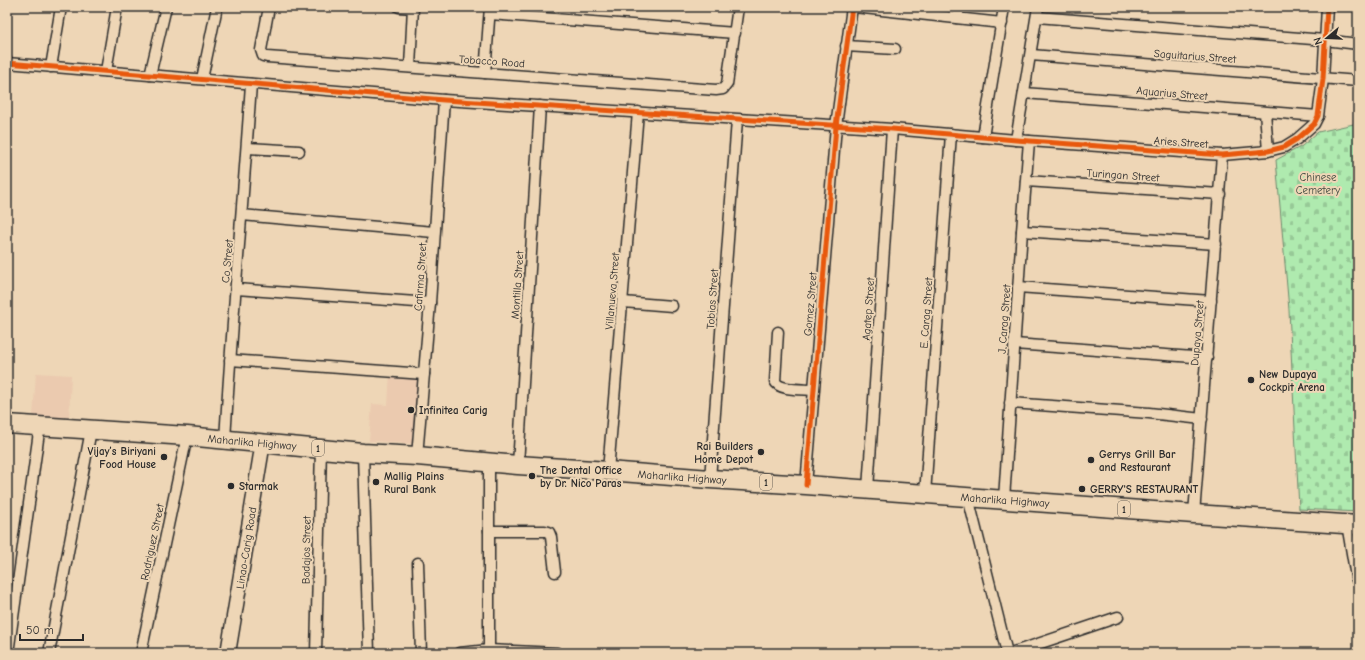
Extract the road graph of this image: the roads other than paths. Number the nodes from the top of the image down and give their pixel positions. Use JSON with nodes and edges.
{"nodes":[{"id":1,"x":61,"y":7,"type":"edge"},
{"id":2,"x":117,"y":7,"type":"edge"},
{"id":3,"x":166,"y":7,"type":"edge"},
{"id":4,"x":217,"y":7,"type":"edge"},
{"id":5,"x":269,"y":7,"type":"edge"},
{"id":6,"x":399,"y":7,"type":"edge"},
{"id":7,"x":738,"y":7,"type":"edge"},
{"id":8,"x":853,"y":7,"type":"edge"},
{"id":9,"x":959,"y":7,"type":"edge"},
{"id":10,"x":1004,"y":7,"type":"edge"},
{"id":11,"x":1327,"y":7,"type":"edge"},
{"id":12,"x":413,"y":8,"type":"edge"},
{"id":13,"x":490,"y":11,"type":"edge"},
{"id":14,"x":1038,"y":12,"type":"edge"},
{"id":15,"x":957,"y":18,"type":"junction"},
{"id":16,"x":1002,"y":23,"type":"junction"},
{"id":17,"x":734,"y":33,"type":"junction"},
{"id":18,"x":1325,"y":40,"type":"junction"},
{"id":19,"x":1358,"y":44,"type":"edge"},
{"id":20,"x":846,"y":46,"type":"junction"},
{"id":21,"x":895,"y":49,"type":"dead end"},
{"id":22,"x":1031,"y":55,"type":"junction"},
{"id":23,"x":7,"y":63,"type":"edge"},
{"id":24,"x":51,"y":66,"type":"junction"},
{"id":25,"x":410,"y":67,"type":"junction"},
{"id":26,"x":106,"y":71,"type":"junction"},
{"id":27,"x":485,"y":73,"type":"junction"},
{"id":28,"x":150,"y":75,"type":"junction"},
{"id":29,"x":1323,"y":78,"type":"junction"},
{"id":30,"x":202,"y":79,"type":"junction"},
{"id":31,"x":1358,"y":81,"type":"edge"},
{"id":32,"x":251,"y":84,"type":"junction"},
{"id":33,"x":1024,"y":93,"type":"junction"},
{"id":34,"x":444,"y":100,"type":"junction"},
{"id":35,"x":540,"y":106,"type":"junction"},
{"id":36,"x":638,"y":112,"type":"junction"},
{"id":37,"x":1265,"y":112,"type":"junction"},
{"id":38,"x":1318,"y":116,"type":"junction"},
{"id":39,"x":737,"y":120,"type":"junction"},
{"id":40,"x":836,"y":126,"type":"junction"},
{"id":41,"x":892,"y":129,"type":"junction"},
{"id":42,"x":951,"y":134,"type":"junction"},
{"id":43,"x":983,"y":137,"type":"junction"},
{"id":44,"x":1016,"y":140,"type":"junction"},
{"id":45,"x":1029,"y":141,"type":"junction"},
{"id":46,"x":247,"y":148,"type":"junction"},
{"id":47,"x":299,"y":151,"type":"dead end"},
{"id":48,"x":1268,"y":151,"type":"junction"},
{"id":49,"x":1222,"y":155,"type":"junction"},
{"id":50,"x":1026,"y":181,"type":"junction"},
{"id":51,"x":1220,"y":194,"type":"junction"},
{"id":52,"x":242,"y":215,"type":"junction"},
{"id":53,"x":1022,"y":231,"type":"junction"},
{"id":54,"x":434,"y":232,"type":"junction"},
{"id":55,"x":1216,"y":244,"type":"junction"},
{"id":56,"x":1018,"y":287,"type":"junction"},
{"id":57,"x":236,"y":289,"type":"junction"},
{"id":58,"x":1211,"y":301,"type":"junction"},
{"id":59,"x":623,"y":302,"type":"junction"},
{"id":60,"x":430,"y":303,"type":"junction"},
{"id":61,"x":672,"y":306,"type":"dead end"},
{"id":62,"x":778,"y":332,"type":"dead end"},
{"id":63,"x":1014,"y":344,"type":"junction"},
{"id":64,"x":1207,"y":358,"type":"junction"},
{"id":65,"x":230,"y":360,"type":"junction"},
{"id":66,"x":424,"y":374,"type":"junction"},
{"id":67,"x":813,"y":390,"type":"junction"},
{"id":68,"x":1010,"y":403,"type":"junction"},
{"id":69,"x":1202,"y":419,"type":"junction"},
{"id":70,"x":7,"y":424,"type":"edge"},
{"id":71,"x":40,"y":425,"type":"junction"},
{"id":72,"x":91,"y":430,"type":"junction"},
{"id":73,"x":187,"y":436,"type":"junction"},
{"id":74,"x":225,"y":440,"type":"junction"},
{"id":75,"x":264,"y":442,"type":"junction"},
{"id":76,"x":321,"y":448,"type":"junction"},
{"id":77,"x":363,"y":453,"type":"junction"},
{"id":78,"x":416,"y":456,"type":"junction"},
{"id":79,"x":488,"y":462,"type":"junction"},
{"id":80,"x":518,"y":465,"type":"junction"},
{"id":81,"x":608,"y":471,"type":"junction"},
{"id":82,"x":710,"y":479,"type":"junction"},
{"id":83,"x":806,"y":484,"type":"junction"},
{"id":84,"x":869,"y":490,"type":"junction"},
{"id":85,"x":925,"y":494,"type":"junction"},
{"id":86,"x":968,"y":497,"type":"junction"},
{"id":87,"x":1004,"y":499,"type":"junction"},
{"id":88,"x":1194,"y":514,"type":"junction"},
{"id":89,"x":1353,"y":524,"type":"edge"},
{"id":90,"x":489,"y":531,"type":"junction"},
{"id":91,"x":418,"y":563,"type":"dead end"},
{"id":92,"x":555,"y":572,"type":"dead end"},
{"id":93,"x":1358,"y":582,"type":"edge"},
{"id":94,"x":1118,"y":617,"type":"dead end"},
{"id":95,"x":489,"y":650,"type":"junction"},
{"id":96,"x":8,"y":653,"type":"edge"},
{"id":97,"x":49,"y":653,"type":"edge"},
{"id":98,"x":141,"y":653,"type":"edge"},
{"id":99,"x":228,"y":653,"type":"edge"},
{"id":100,"x":316,"y":653,"type":"edge"},
{"id":101,"x":369,"y":653,"type":"edge"},
{"id":102,"x":421,"y":653,"type":"edge"},
{"id":103,"x":459,"y":653,"type":"edge"},
{"id":104,"x":557,"y":653,"type":"edge"},
{"id":105,"x":1006,"y":653,"type":"edge"},
{"id":106,"x":1011,"y":653,"type":"edge"}],
"edges":[{"from":1,"to":24,"type":"street"},
{"from":2,"to":26,"type":"street"},
{"from":3,"to":28,"type":"street"},
{"from":4,"to":30,"type":"street"},
{"from":5,"to":25,"type":"street","name":"Tobacco Road"},
{"from":6,"to":12,"type":"street"},
{"from":7,"to":17,"type":"street"},
{"from":8,"to":15,"type":"street"},
{"from":8,"to":20,"type":"street","name":"Gomez Street"},
{"from":9,"to":15,"type":"street"},
{"from":10,"to":16,"type":"street"},
{"from":11,"to":18,"type":"street"},
{"from":12,"to":25,"type":"street"},
{"from":13,"to":17,"type":"street"},
{"from":13,"to":27,"type":"street"},
{"from":14,"to":18,"type":"street"},
{"from":14,"to":22,"type":"street"},
{"from":15,"to":16,"type":"street"},
{"from":16,"to":43,"type":"street"},
{"from":17,"to":27,"type":"street","name":"Tobacco Road"},
{"from":18,"to":19,"type":"street"},
{"from":18,"to":29,"type":"street"},
{"from":20,"to":21,"type":"street"},
{"from":20,"to":40,"type":"street","name":"Gomez Street"},
{"from":22,"to":29,"type":"street","name":"Saguitarius Street"},
{"from":22,"to":33,"type":"street"},
{"from":23,"to":24,"type":"street","name":"Aries Street"},
{"from":24,"to":26,"type":"street","name":"Aries Street"},
{"from":25,"to":27,"type":"street","name":"Tobacco Road"},
{"from":26,"to":28,"type":"street","name":"Aries Street"},
{"from":28,"to":30,"type":"street","name":"Aries Street"},
{"from":29,"to":31,"type":"street","name":"Saguitarius Street"},
{"from":29,"to":38,"type":"street"},
{"from":30,"to":32,"type":"street","name":"Aries Street"},
{"from":32,"to":34,"type":"street","name":"Aries Street"},
{"from":32,"to":46,"type":"street","name":"Co Street"},
{"from":33,"to":37,"type":"street","name":"Aquarius Street"},
{"from":33,"to":44,"type":"street"},
{"from":34,"to":35,"type":"street","name":"Aries Street"},
{"from":34,"to":54,"type":"street","name":"Cafirma Street"},
{"from":35,"to":36,"type":"street","name":"Aries Street"},
{"from":35,"to":80,"type":"street","name":"Montilla Street"},
{"from":36,"to":39,"type":"street","name":"Aries Street"},
{"from":36,"to":59,"type":"street","name":"Villanueva Street"},
{"from":37,"to":38,"type":"street","name":"Aquarius Street"},
{"from":37,"to":48,"type":"street"},
{"from":38,"to":48,"type":"street","name":"Aries Street"},
{"from":39,"to":40,"type":"street","name":"Aries Street"},
{"from":39,"to":82,"type":"street","name":"Tobias Street"},
{"from":40,"to":41,"type":"street","name":"Aries Street"},
{"from":40,"to":67,"type":"street","name":"Gomez Street"},
{"from":41,"to":42,"type":"street","name":"Aries Street"},
{"from":41,"to":84,"type":"street","name":"Agatep Street"},
{"from":42,"to":43,"type":"street","name":"Aries Street"},
{"from":42,"to":85,"type":"street","name":"E. Carag Street"},
{"from":43,"to":44,"type":"street","name":"Aries Street"},
{"from":44,"to":45,"type":"street","name":"Aries Street"},
{"from":45,"to":49,"type":"street","name":"Aries Street"},
{"from":45,"to":50,"type":"street","name":"J. Carag Street"},
{"from":46,"to":47,"type":"street"},
{"from":46,"to":52,"type":"street","name":"Co Street"},
{"from":48,"to":49,"type":"street","name":"Aries Street"},
{"from":49,"to":51,"type":"street","name":"Dupaya Street"},
{"from":50,"to":51,"type":"street","name":"Turingan Street"},
{"from":50,"to":53,"type":"street","name":"J. Carag Street"},
{"from":51,"to":55,"type":"street","name":"Dupaya Street"},
{"from":52,"to":54,"type":"street"},
{"from":52,"to":57,"type":"street","name":"Co Street"},
{"from":53,"to":55,"type":"street"},
{"from":53,"to":56,"type":"street","name":"J. Carag Street"},
{"from":54,"to":60,"type":"street","name":"Cafirma Street"},
{"from":55,"to":58,"type":"street","name":"Dupaya Street"},
{"from":56,"to":58,"type":"street"},
{"from":56,"to":63,"type":"street","name":"J. Carag Street"},
{"from":57,"to":60,"type":"street"},
{"from":57,"to":65,"type":"street","name":"Co Street"},
{"from":58,"to":64,"type":"street","name":"Dupaya Street"},
{"from":59,"to":61,"type":"street"},
{"from":59,"to":81,"type":"street","name":"Villanueva Street"},
{"from":60,"to":66,"type":"street","name":"Cafirma Street"},
{"from":62,"to":67,"type":"street"},
{"from":63,"to":64,"type":"street"},
{"from":63,"to":68,"type":"street","name":"J. Carag Street"},
{"from":64,"to":69,"type":"street","name":"Dupaya Street"},
{"from":65,"to":66,"type":"street"},
{"from":65,"to":74,"type":"street","name":"Co Street"},
{"from":66,"to":78,"type":"street","name":"Cafirma Street"},
{"from":67,"to":83,"type":"street","name":"Gomez Street"},
{"from":68,"to":69,"type":"street"},
{"from":68,"to":87,"type":"street","name":"J. Carag Street"},
{"from":69,"to":88,"type":"street","name":"Dupaya Street"},
{"from":70,"to":71,"type":"highway","name":"Maharlika Highway","number":"1"},
{"from":71,"to":72,"type":"highway","name":"Maharlika Highway","number":"1"},
{"from":71,"to":96,"type":"street"},
{"from":72,"to":73,"type":"highway","name":"Maharlika Highway","number":"1"},
{"from":72,"to":97,"type":"street"},
{"from":73,"to":74,"type":"highway","name":"Maharlika Highway","number":"1"},
{"from":73,"to":98,"type":"street","name":"Rodriguez Street"},
{"from":74,"to":75,"type":"highway","name":"Maharlika Highway","number":"1"},
{"from":75,"to":76,"type":"highway","name":"Maharlika Highway","number":"1"},
{"from":75,"to":99,"type":"main road","name":"Linao-Carig Road"},
{"from":76,"to":77,"type":"highway","name":"Maharlika Highway","number":"1"},
{"from":76,"to":100,"type":"street","name":"Badajos Street"},
{"from":77,"to":78,"type":"highway","name":"Maharlika Highway","number":"1"},
{"from":77,"to":101,"type":"street"},
{"from":78,"to":79,"type":"highway","name":"Maharlika Highway","number":"1"},
{"from":79,"to":80,"type":"highway","name":"Maharlika Highway","number":"1"},
{"from":79,"to":90,"type":"street"},
{"from":80,"to":81,"type":"highway","name":"Maharlika Highway","number":"1"},
{"from":81,"to":82,"type":"highway","name":"Maharlika Highway","number":"1"},
{"from":82,"to":83,"type":"highway","name":"Maharlika Highway","number":"1"},
{"from":83,"to":84,"type":"highway","name":"Maharlika Highway","number":"1"},
{"from":84,"to":85,"type":"highway","name":"Maharlika Highway","number":"1"},
{"from":85,"to":86,"type":"highway","name":"Maharlika Highway","number":"1"},
{"from":86,"to":87,"type":"highway","name":"Maharlika Highway","number":"1"},
{"from":86,"to":105,"type":"street"},
{"from":87,"to":88,"type":"highway","name":"Maharlika Highway","number":"1"},
{"from":88,"to":89,"type":"highway","name":"Maharlika Highway","number":"1"},
{"from":89,"to":93,"type":"street"},
{"from":90,"to":92,"type":"street"},
{"from":90,"to":95,"type":"street"},
{"from":91,"to":102,"type":"street"},
{"from":94,"to":106,"type":"street"},
{"from":95,"to":103,"type":"street"},
{"from":95,"to":104,"type":"street"}]}
